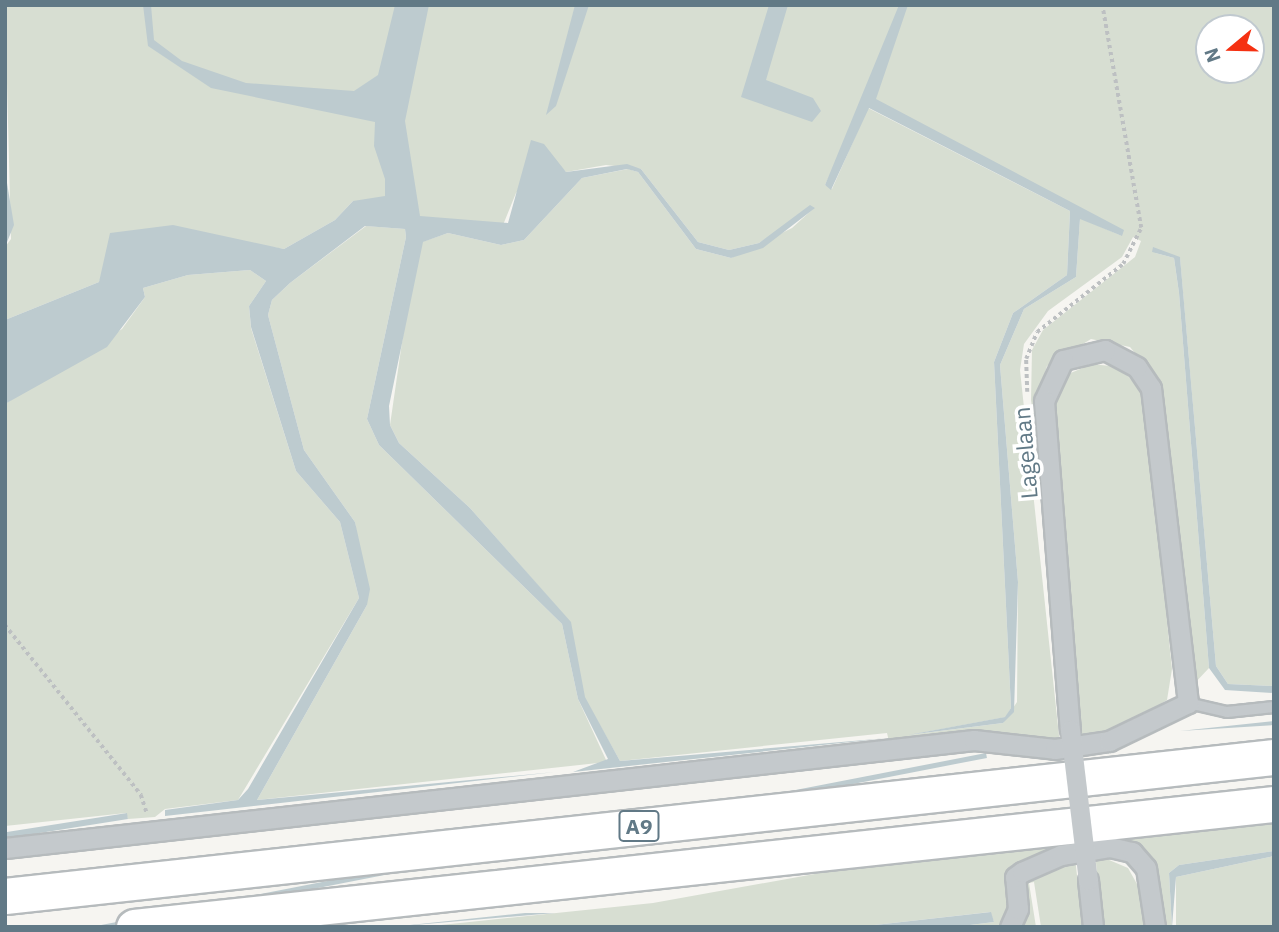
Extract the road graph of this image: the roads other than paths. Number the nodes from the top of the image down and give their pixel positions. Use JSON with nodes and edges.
{"nodes":[{"id":1,"x":1188,"y":703,"type":"junction"},
{"id":2,"x":1274,"y":707,"type":"edge"},
{"id":3,"x":1274,"y":757,"type":"edge"},
{"id":4,"x":1274,"y":804,"type":"edge"},
{"id":5,"x":5,"y":848,"type":"edge"},
{"id":6,"x":5,"y":896,"type":"edge"},
{"id":7,"x":134,"y":927,"type":"edge"},
{"id":8,"x":1010,"y":927,"type":"edge"},
{"id":9,"x":1093,"y":927,"type":"edge"},
{"id":10,"x":1155,"y":927,"type":"edge"}],
"edges":[{"from":1,"to":2,"type":"lane"},
{"from":1,"to":5,"type":"street"},
{"from":1,"to":9,"type":"street","name":"Lagelaan","bridge":true},
{"from":3,"to":6,"type":"highway","number":"A9"},
{"from":4,"to":7,"type":"highway","number":"A9"},
{"from":8,"to":10,"type":"street"}]}
